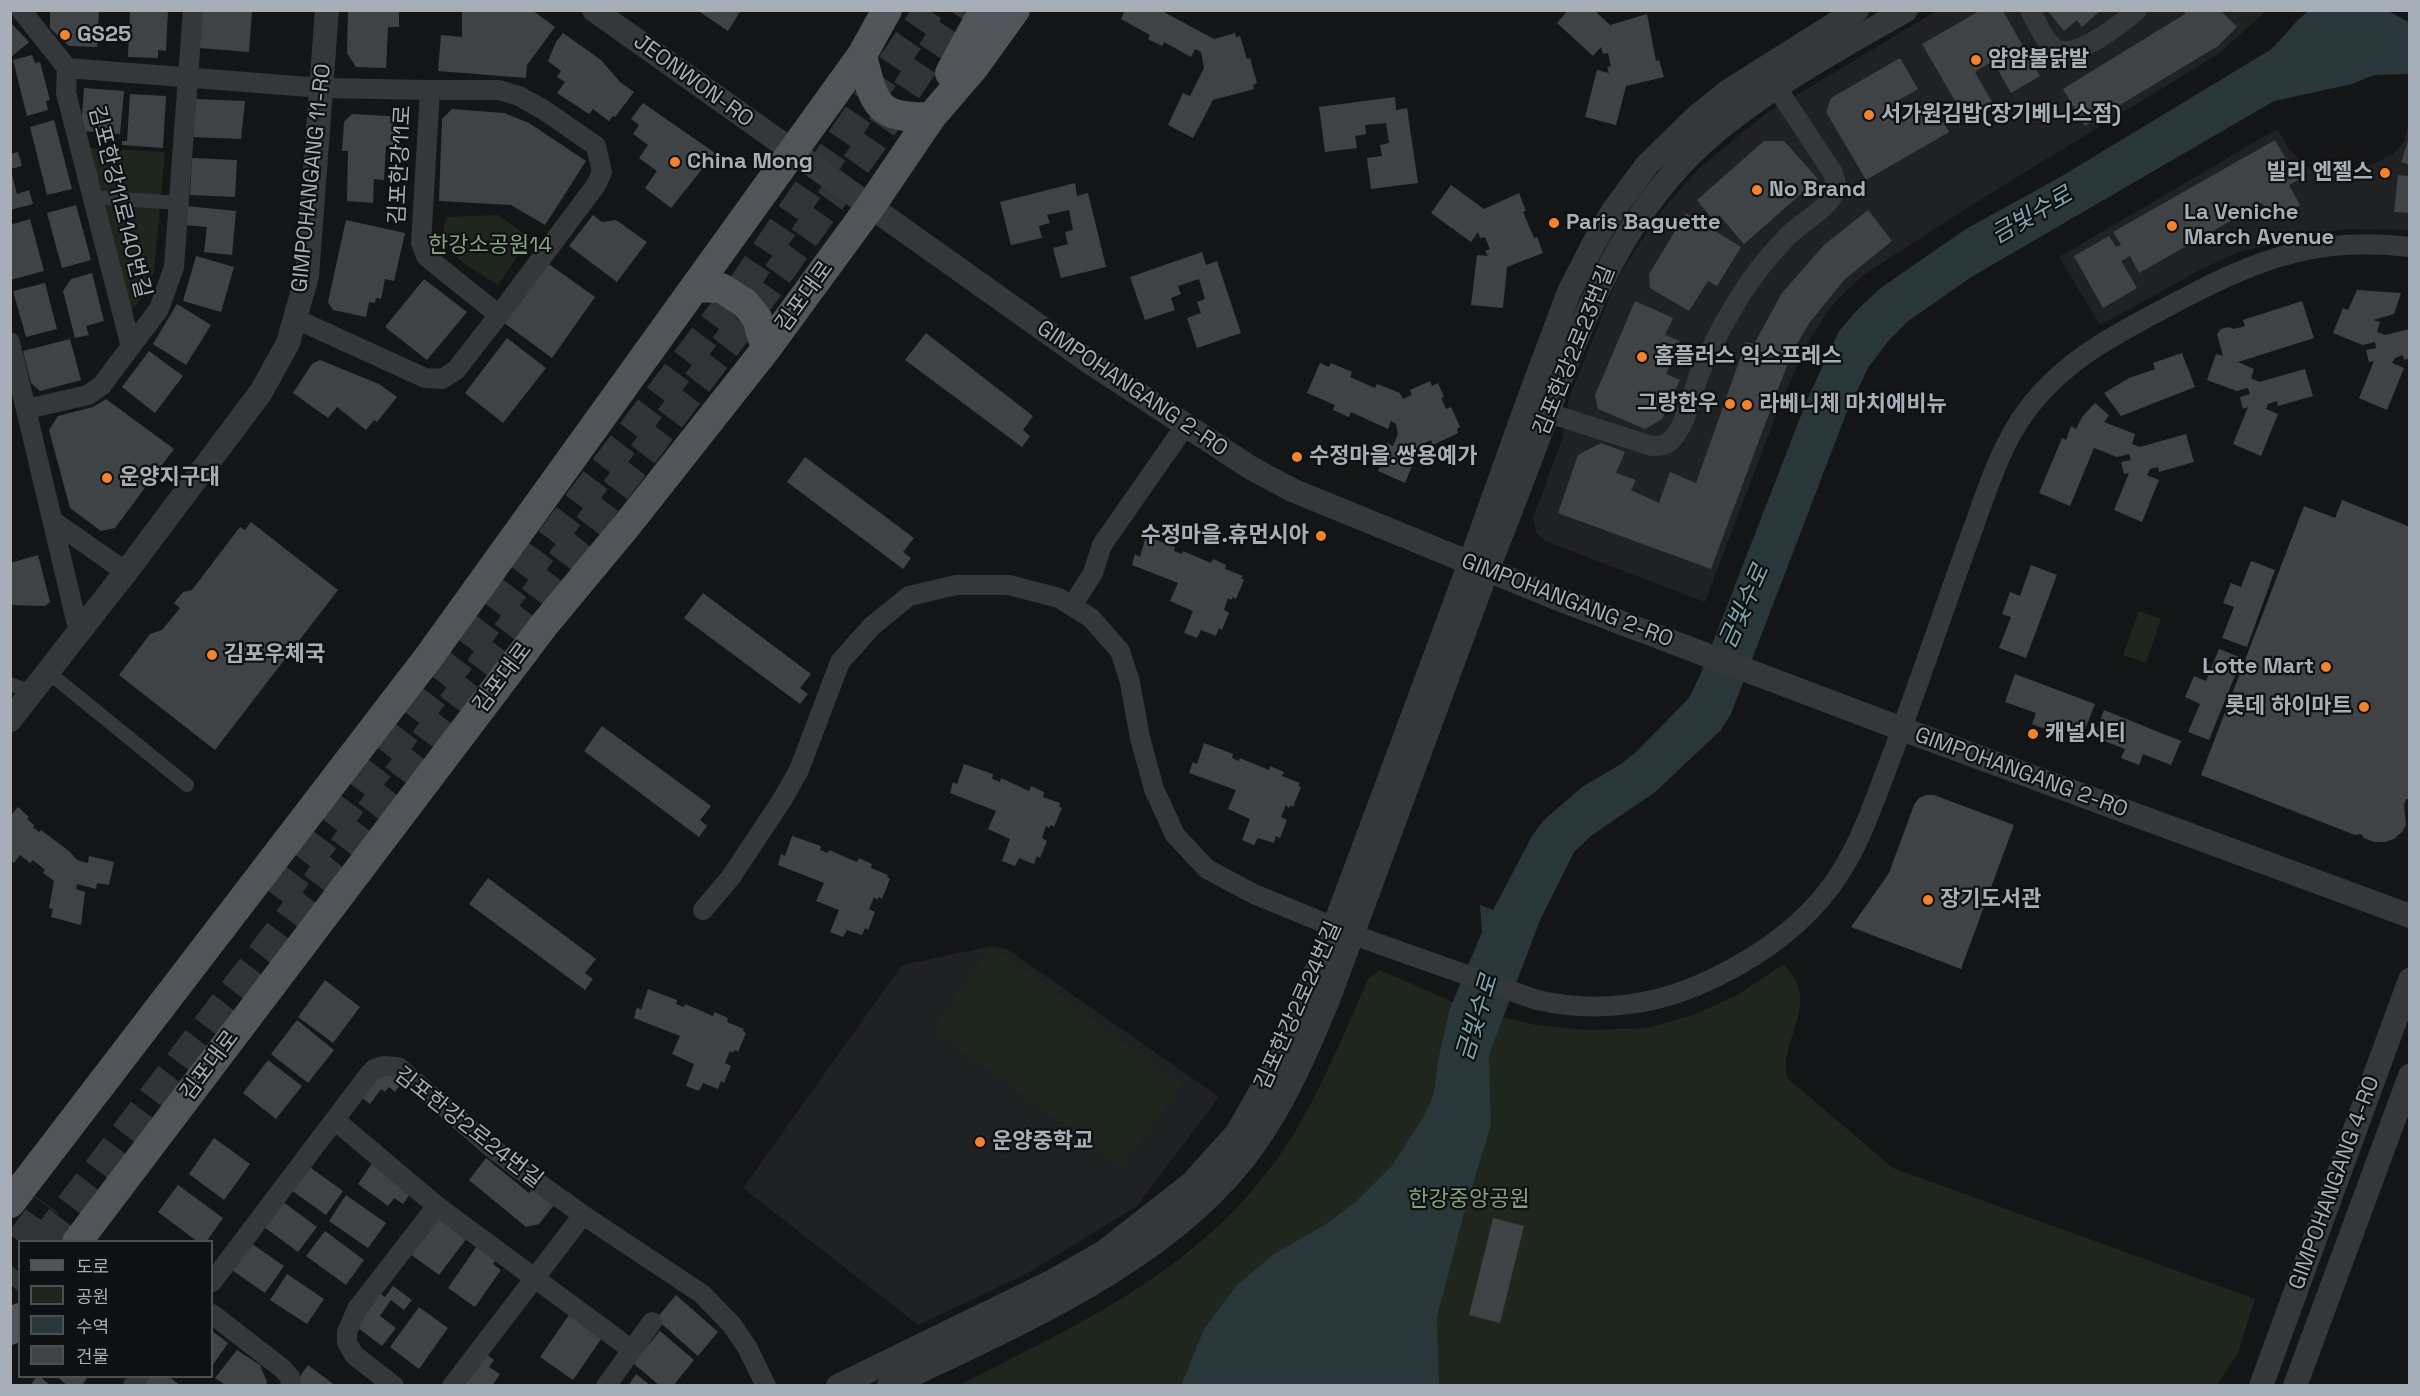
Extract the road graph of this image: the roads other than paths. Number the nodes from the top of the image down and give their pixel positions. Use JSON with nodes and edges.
{"nodes":[{"id":1,"x":21,"y":10,"type":"edge"},
{"id":2,"x":193,"y":10,"type":"edge"},
{"id":3,"x":327,"y":10,"type":"edge"},
{"id":4,"x":594,"y":10,"type":"edge"},
{"id":5,"x":887,"y":10,"type":"edge"},
{"id":6,"x":984,"y":10,"type":"edge"},
{"id":7,"x":1015,"y":10,"type":"edge"},
{"id":8,"x":1857,"y":10,"type":"edge"},
{"id":9,"x":1906,"y":10,"type":"edge"},
{"id":10,"x":2030,"y":10,"type":"edge"},
{"id":11,"x":2137,"y":10,"type":"edge"},
{"id":12,"x":862,"y":55,"type":"junction"},
{"id":13,"x":67,"y":69,"type":"junction"},
{"id":14,"x":1770,"y":78,"type":"junction"},
{"id":15,"x":189,"y":79,"type":"junction"},
{"id":16,"x":322,"y":88,"type":"junction"},
{"id":17,"x":430,"y":90,"type":"junction"},
{"id":18,"x":931,"y":117,"type":"junction"},
{"id":19,"x":792,"y":152,"type":"junction"},
{"id":20,"x":92,"y":196,"type":"junction"},
{"id":21,"x":179,"y":203,"type":"junction"},
{"id":22,"x":870,"y":207,"type":"junction"},
{"id":23,"x":2409,"y":247,"type":"edge"},
{"id":24,"x":696,"y":287,"type":"junction"},
{"id":25,"x":499,"y":315,"type":"junction"},
{"id":26,"x":296,"y":319,"type":"junction"},
{"id":27,"x":10,"y":342,"type":"edge"},
{"id":28,"x":131,"y":347,"type":"junction"},
{"id":29,"x":766,"y":349,"type":"junction"},
{"id":30,"x":27,"y":409,"type":"junction"},
{"id":31,"x":1548,"y":413,"type":"junction"},
{"id":32,"x":1185,"y":426,"type":"junction"},
{"id":33,"x":53,"y":521,"type":"junction"},
{"id":34,"x":1478,"y":567,"type":"junction"},
{"id":35,"x":126,"y":572,"type":"junction"},
{"id":36,"x":1072,"y":606,"type":"junction"},
{"id":37,"x":79,"y":633,"type":"junction"},
{"id":38,"x":48,"y":672,"type":"junction"},
{"id":39,"x":21,"y":688,"type":"edge"},
{"id":40,"x":10,"y":720,"type":"edge"},
{"id":41,"x":1902,"y":729,"type":"junction"},
{"id":42,"x":187,"y":785,"type":"dead end"},
{"id":43,"x":703,"y":910,"type":"dead end"},
{"id":44,"x":2409,"y":916,"type":"edge"},
{"id":45,"x":1343,"y":930,"type":"junction"},
{"id":46,"x":2409,"y":980,"type":"edge"},
{"id":47,"x":2409,"y":1076,"type":"edge"},
{"id":48,"x":336,"y":1121,"type":"junction"},
{"id":49,"x":10,"y":1203,"type":"edge"},
{"id":50,"x":437,"y":1206,"type":"junction"},
{"id":51,"x":583,"y":1215,"type":"junction"},
{"id":52,"x":79,"y":1240,"type":"edge"},
{"id":53,"x":534,"y":1279,"type":"junction"},
{"id":54,"x":213,"y":1281,"type":"edge"},
{"id":55,"x":213,"y":1315,"type":"edge"},
{"id":56,"x":652,"y":1322,"type":"dead end"},
{"id":57,"x":632,"y":1350,"type":"junction"},
{"id":58,"x":291,"y":1386,"type":"edge"},
{"id":59,"x":394,"y":1386,"type":"edge"},
{"id":60,"x":452,"y":1386,"type":"edge"},
{"id":61,"x":606,"y":1386,"type":"edge"},
{"id":62,"x":766,"y":1386,"type":"edge"},
{"id":63,"x":838,"y":1386,"type":"edge"},
{"id":64,"x":889,"y":1386,"type":"edge"},
{"id":65,"x":2261,"y":1386,"type":"edge"},
{"id":66,"x":2295,"y":1386,"type":"edge"}],
"edges":[{"from":1,"to":13,"type":"street"},
{"from":2,"to":15,"type":"street"},
{"from":3,"to":16,"type":"street","name":"GIMPOHANGANG 11-RO"},
{"from":4,"to":19,"type":"street","name":"JEONWON-RO"},
{"from":5,"to":12,"type":"main road"},
{"from":6,"to":18,"type":"main road"},
{"from":7,"to":18,"type":"main road"},
{"from":8,"to":14,"type":"street","name":"김포한강2로23번길"},
{"from":9,"to":14,"type":"street","name":"김포한강2로23번길"},
{"from":10,"to":11,"type":"street"},
{"from":12,"to":18,"type":"main road"},
{"from":12,"to":19,"type":"main road"},
{"from":13,"to":15,"type":"street","name":"김포한강11로140번길"},
{"from":13,"to":20,"type":"street","name":"김포한강11로140번길"},
{"from":14,"to":31,"type":"street","name":"김포한강2로23번길"},
{"from":14,"to":31,"type":"street"},
{"from":14,"to":34,"type":"street","name":"김포한강2로23번길"},
{"from":15,"to":16,"type":"street","name":"김포한강11로140번길"},
{"from":15,"to":21,"type":"street","name":"김포한강11로140번길"},
{"from":16,"to":17,"type":"street","name":"김포한강11로"},
{"from":16,"to":26,"type":"street","name":"GIMPOHANGANG 11-RO"},
{"from":17,"to":25,"type":"street","name":"김포한강11로"},
{"from":17,"to":25,"type":"street","name":"김포한강11로"},
{"from":18,"to":22,"type":"main road","name":"김포대로"},
{"from":19,"to":22,"type":"street","name":"GIMPOHANGANG 2-RO"},
{"from":19,"to":24,"type":"main road"},
{"from":20,"to":21,"type":"street"},
{"from":20,"to":28,"type":"street","name":"김포한강11로140번길"},
{"from":21,"to":28,"type":"street","name":"김포한강11로140번길"},
{"from":22,"to":29,"type":"main road","name":"김포대로"},
{"from":22,"to":32,"type":"street","name":"GIMPOHANGANG 2-RO"},
{"from":23,"to":41,"type":"street"},
{"from":24,"to":29,"type":"main road"},
{"from":24,"to":49,"type":"main road"},
{"from":25,"to":26,"type":"street","name":"김포한강11로"},
{"from":26,"to":35,"type":"street","name":"GIMPOHANGANG 11-RO"},
{"from":27,"to":30,"type":"street"},
{"from":28,"to":30,"type":"street","name":"김포한강11로140번길"},
{"from":29,"to":52,"type":"main road","name":"김포대로"},
{"from":30,"to":33,"type":"street"},
{"from":31,"to":34,"type":"street","name":"김포한강2로23번길"},
{"from":32,"to":34,"type":"street","name":"GIMPOHANGANG 2-RO"},
{"from":32,"to":36,"type":"street"},
{"from":33,"to":35,"type":"street"},
{"from":33,"to":37,"type":"street"},
{"from":34,"to":41,"type":"street","name":"GIMPOHANGANG 2-RO"},
{"from":34,"to":45,"type":"street","name":"김포한강2로24번길"},
{"from":35,"to":37,"type":"street","name":"GIMPOHANGANG 11-RO"},
{"from":36,"to":43,"type":"street"},
{"from":36,"to":45,"type":"street"},
{"from":37,"to":38,"type":"street","name":"GIMPOHANGANG 11-RO"},
{"from":38,"to":39,"type":"street","name":"GIMPOHANGANG 11-RO"},
{"from":38,"to":42,"type":"street"},
{"from":39,"to":40,"type":"street","name":"GIMPOHANGANG 11-RO"},
{"from":41,"to":44,"type":"street","name":"GIMPOHANGANG 2-RO"},
{"from":41,"to":45,"type":"street"},
{"from":45,"to":63,"type":"street","name":"김포한강2로24번길"},
{"from":45,"to":64,"type":"street","name":"김포한강2로24번길"},
{"from":46,"to":65,"type":"street","name":"GIMPOHANGANG 4-RO"},
{"from":47,"to":66,"type":"street","name":"GIMPOHANGANG 4-RO"},
{"from":48,"to":50,"type":"street"},
{"from":48,"to":51,"type":"street","name":"김포한강2로24번길"},
{"from":48,"to":54,"type":"street","name":"김포한강2로24번길"},
{"from":50,"to":53,"type":"street"},
{"from":50,"to":59,"type":"street"},
{"from":51,"to":53,"type":"street"},
{"from":51,"to":62,"type":"street","name":"김포한강2로24번길"},
{"from":53,"to":57,"type":"street"},
{"from":53,"to":60,"type":"street"},
{"from":55,"to":58,"type":"street"},
{"from":56,"to":57,"type":"street"},
{"from":57,"to":61,"type":"street"}]}
